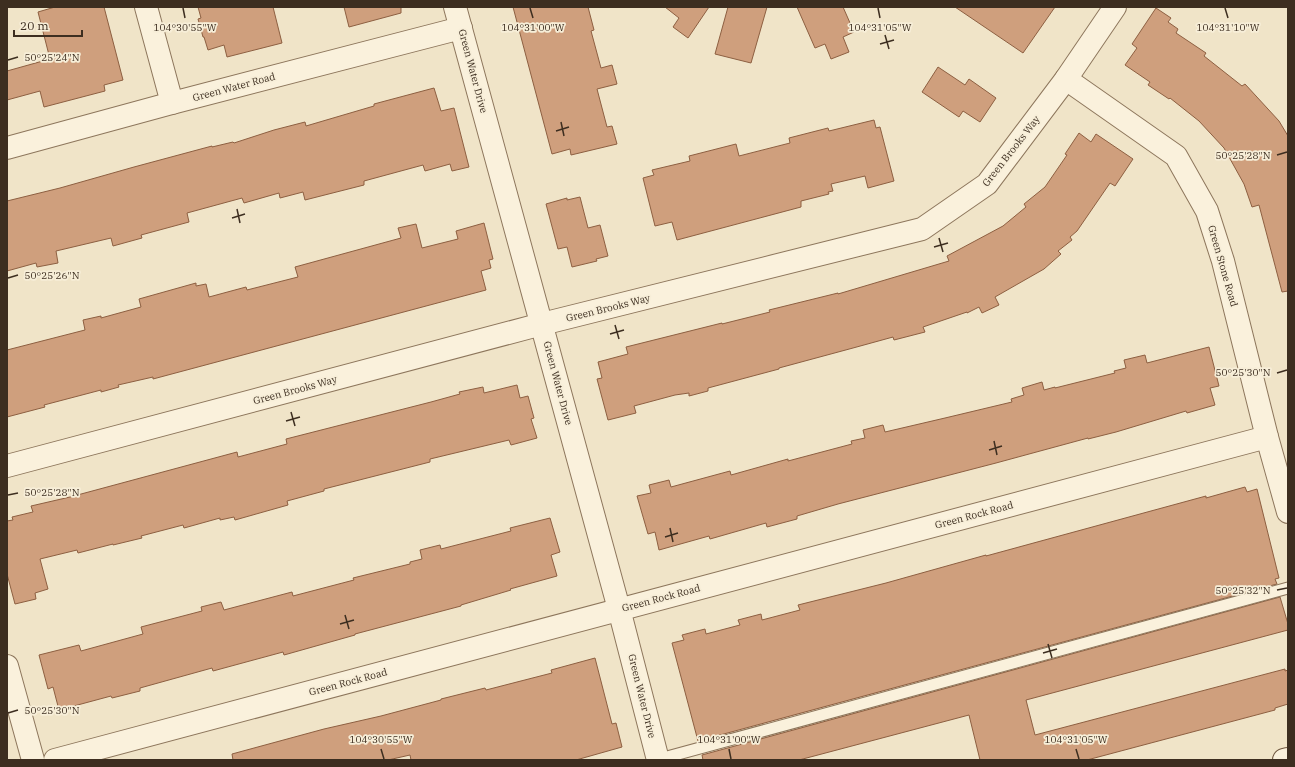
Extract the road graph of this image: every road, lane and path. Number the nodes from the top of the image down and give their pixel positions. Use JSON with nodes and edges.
{"nodes":[{"id":1,"x":146,"y":7,"type":"edge"},
{"id":2,"x":455,"y":7,"type":"edge"},
{"id":3,"x":1115,"y":7,"type":"edge"},
{"id":4,"x":461,"y":28,"type":"junction"},
{"id":5,"x":1066,"y":79,"type":"junction"},
{"id":6,"x":172,"y":103,"type":"junction"},
{"id":7,"x":7,"y":148,"type":"edge"},
{"id":8,"x":542,"y":324,"type":"junction"},
{"id":9,"x":1267,"y":437,"type":"junction"},
{"id":10,"x":7,"y":466,"type":"edge"},
{"id":11,"x":1288,"y":512,"type":"edge"},
{"id":12,"x":1288,"y":588,"type":"edge"},
{"id":13,"x":620,"y":609,"type":"junction"},
{"id":14,"x":7,"y":666,"type":"edge"},
{"id":15,"x":1288,"y":759,"type":"edge"},
{"id":16,"x":33,"y":760,"type":"edge"},
{"id":17,"x":55,"y":760,"type":"edge"},
{"id":18,"x":657,"y":760,"type":"edge"},
{"id":19,"x":1284,"y":760,"type":"edge"}],
"edges":[{"from":1,"to":6,"type":"street"},
{"from":2,"to":4,"type":"street","name":"Green Water Drive"},
{"from":3,"to":5,"type":"street","name":"Green Brooks Way"},
{"from":4,"to":6,"type":"street","name":"Green Water Road"},
{"from":4,"to":8,"type":"street","name":"Green Water Drive"},
{"from":5,"to":8,"type":"street","name":"Green Brooks Way"},
{"from":5,"to":9,"type":"street","name":"Green Stone Road"},
{"from":6,"to":7,"type":"street","name":"Green Water Road"},
{"from":8,"to":10,"type":"street","name":"Green Brooks Way"},
{"from":8,"to":13,"type":"street","name":"Green Water Drive"},
{"from":9,"to":11,"type":"street","name":"Green Stone Road"},
{"from":9,"to":13,"type":"street","name":"Green Rock Road"},
{"from":12,"to":18,"type":"lane"},
{"from":13,"to":17,"type":"street","name":"Green Rock Road"},
{"from":13,"to":18,"type":"street","name":"Green Water Drive"},
{"from":14,"to":16,"type":"street"},
{"from":15,"to":19,"type":"street"}]}
